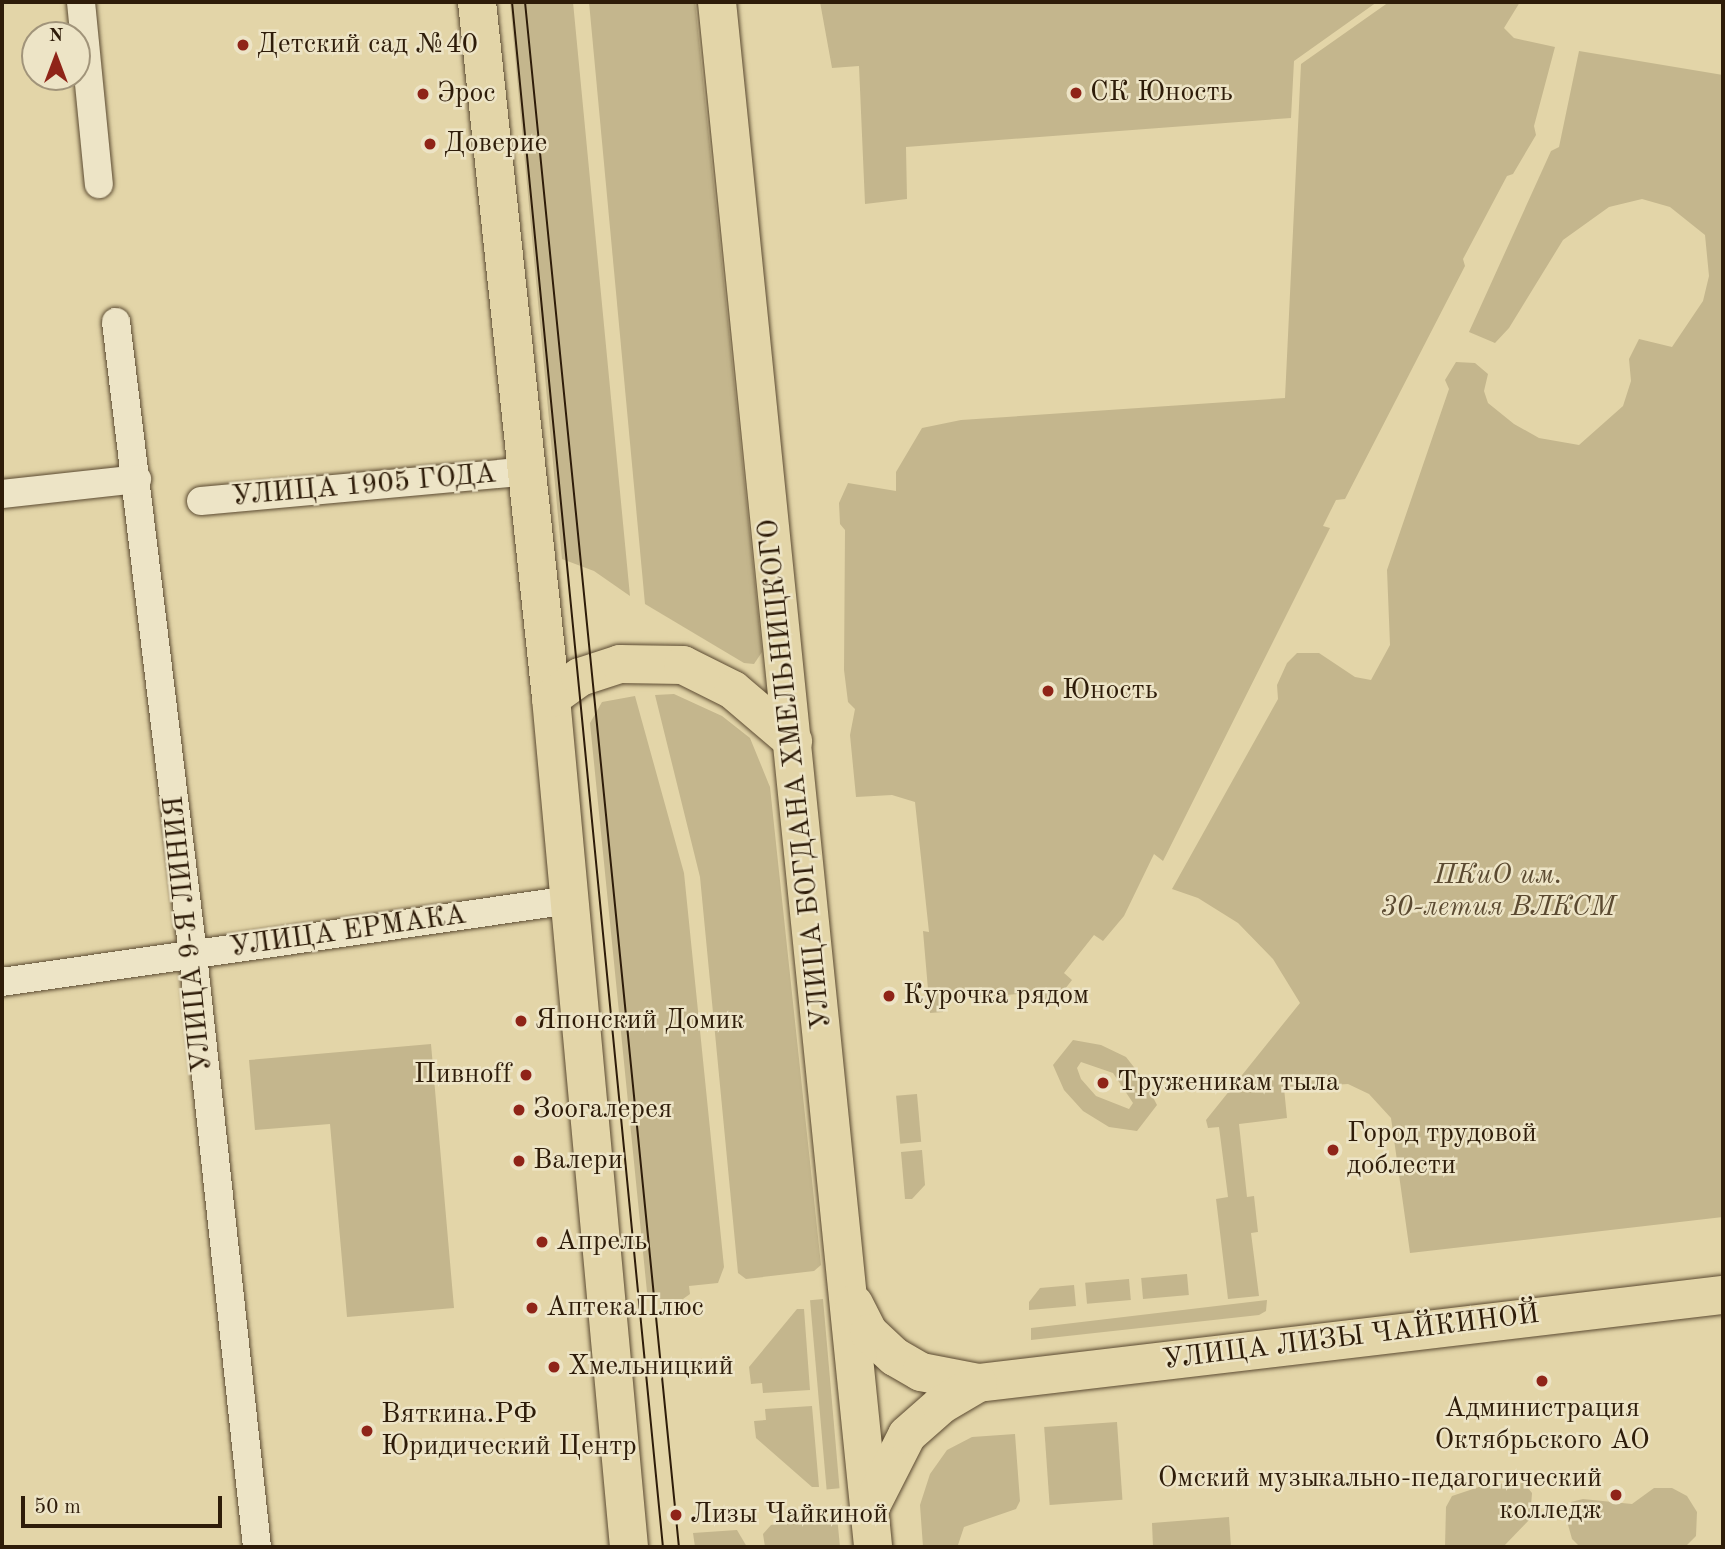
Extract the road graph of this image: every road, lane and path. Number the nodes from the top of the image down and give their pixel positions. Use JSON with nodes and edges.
{"nodes":[{"id":1,"x":81,"y":2,"type":"edge"},
{"id":2,"x":477,"y":2,"type":"edge"},
{"id":3,"x":718,"y":2,"type":"edge"},
{"id":4,"x":99,"y":184,"type":"dead end"},
{"id":5,"x":116,"y":322,"type":"dead end"},
{"id":6,"x":528,"y":471,"type":"junction"},
{"id":7,"x":137,"y":479,"type":"junction"},
{"id":8,"x":2,"y":494,"type":"edge"},
{"id":9,"x":201,"y":501,"type":"dead end"},
{"id":10,"x":551,"y":698,"type":"junction"},
{"id":11,"x":793,"y":741,"type":"junction"},
{"id":12,"x":570,"y":900,"type":"junction"},
{"id":13,"x":192,"y":955,"type":"junction"},
{"id":14,"x":2,"y":982,"type":"edge"},
{"id":15,"x":1723,"y":1295,"type":"edge"},
{"id":16,"x":851,"y":1300,"type":"junction"},
{"id":17,"x":978,"y":1383,"type":"junction"},
{"id":18,"x":870,"y":1508,"type":"junction"},
{"id":19,"x":257,"y":1547,"type":"edge"},
{"id":20,"x":629,"y":1547,"type":"edge"},
{"id":21,"x":873,"y":1547,"type":"edge"}],
"edges":[{"from":1,"to":4,"type":"street"},
{"from":2,"to":6,"type":"main road"},
{"from":3,"to":11,"type":"main road","name":"УЛИЦА БОГДАНА ХМЕЛЬНИЦКОГО"},
{"from":5,"to":7,"type":"street","name":"УЛИЦА 9-Я ЛИНИЯ"},
{"from":6,"to":9,"type":"street","name":"УЛИЦА 1905 ГОДА"},
{"from":6,"to":10,"type":"main road"},
{"from":7,"to":8,"type":"street"},
{"from":7,"to":13,"type":"street","name":"УЛИЦА 9-Я ЛИНИЯ"},
{"from":10,"to":11,"type":"main road"},
{"from":10,"to":12,"type":"main road"},
{"from":11,"to":16,"type":"main road","name":"УЛИЦА БОГДАНА ХМЕЛЬНИЦКОГО"},
{"from":12,"to":13,"type":"street","name":"УЛИЦА ЕРМАКА"},
{"from":12,"to":20,"type":"main road"},
{"from":13,"to":14,"type":"street","name":"УЛИЦА ЕРМАКА"},
{"from":13,"to":19,"type":"street","name":"УЛИЦА 9-Я ЛИНИЯ"},
{"from":15,"to":17,"type":"main road","name":"УЛИЦА ЛИЗЫ ЧАЙКИНОЙ"},
{"from":16,"to":17,"type":"main road"},
{"from":16,"to":18,"type":"main road","name":"УЛИЦА БОГДАНА ХМЕЛЬНИЦКОГО"},
{"from":17,"to":18,"type":"main road"},
{"from":18,"to":21,"type":"main road","name":"УЛИЦА БОГДАНА ХМЕЛЬНИЦКОГО"}]}
